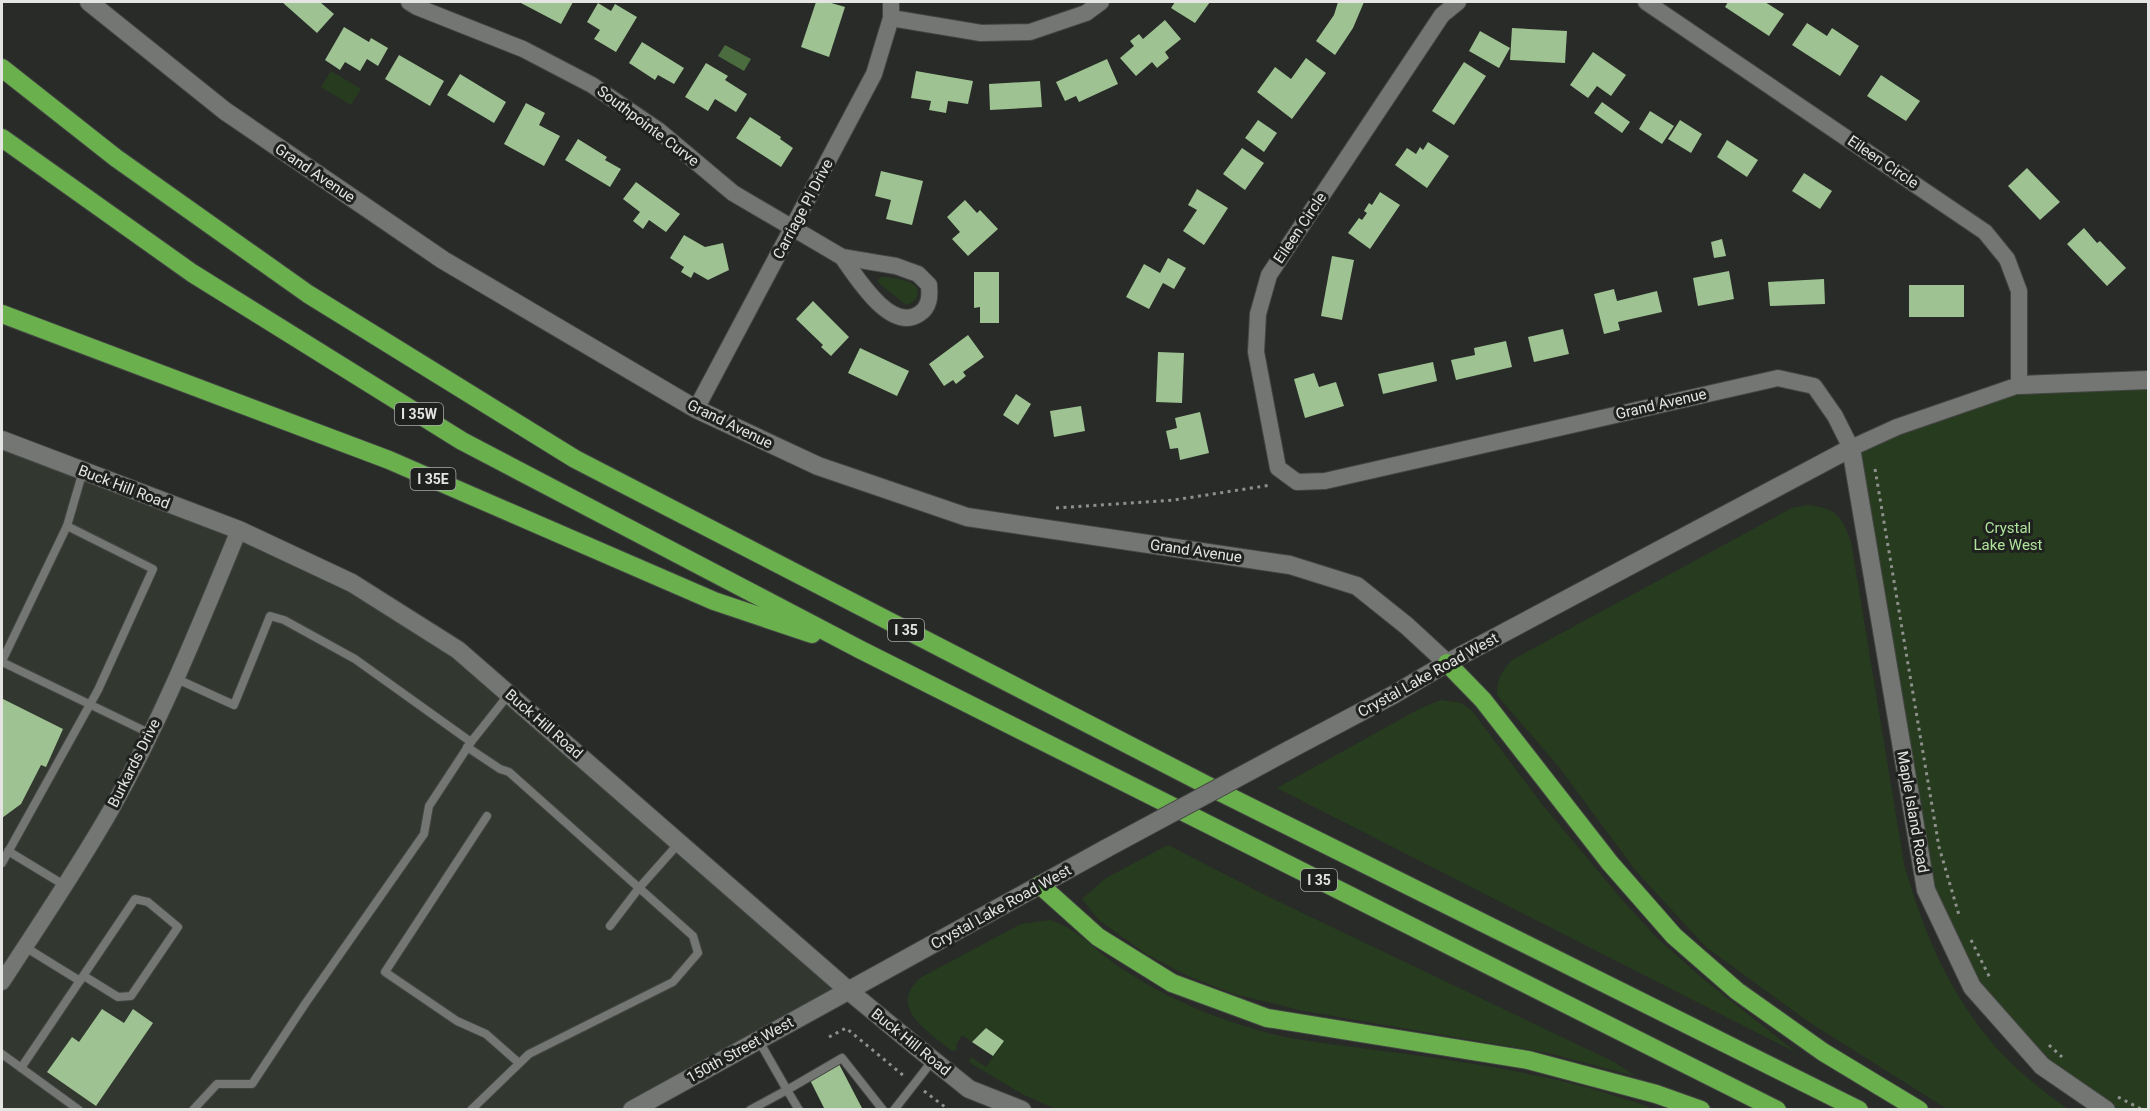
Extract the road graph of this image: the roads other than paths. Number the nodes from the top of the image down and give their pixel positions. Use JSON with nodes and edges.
{"nodes":[{"id":1,"x":89,"y":2,"type":"edge"},
{"id":2,"x":409,"y":2,"type":"edge"},
{"id":3,"x":1101,"y":2,"type":"edge"},
{"id":4,"x":1458,"y":2,"type":"edge"},
{"id":5,"x":1646,"y":2,"type":"edge"},
{"id":6,"x":891,"y":10,"type":"edge"},
{"id":7,"x":2,"y":68,"type":"edge"},
{"id":8,"x":2,"y":138,"type":"edge"},
{"id":9,"x":792,"y":228,"type":"junction"},
{"id":10,"x":842,"y":257,"type":"junction"},
{"id":11,"x":2,"y":314,"type":"edge"},
{"id":12,"x":2148,"y":380,"type":"edge"},
{"id":13,"x":2019,"y":385,"type":"junction"},
{"id":14,"x":696,"y":409,"type":"junction"},
{"id":15,"x":2,"y":440,"type":"edge"},
{"id":16,"x":1851,"y":448,"type":"junction"},
{"id":17,"x":83,"y":471,"type":"junction"},
{"id":18,"x":1293,"y":479,"type":"joint"},
{"id":19,"x":67,"y":526,"type":"junction"},
{"id":20,"x":239,"y":530,"type":"junction"},
{"id":21,"x":861,"y":650,"type":"junction"},
{"id":22,"x":2,"y":662,"type":"edge"},
{"id":23,"x":1446,"y":663,"type":"junction"},
{"id":24,"x":177,"y":679,"type":"junction"},
{"id":25,"x":508,"y":694,"type":"junction"},
{"id":26,"x":90,"y":706,"type":"junction"},
{"id":27,"x":149,"y":733,"type":"junction"},
{"id":28,"x":469,"y":744,"type":"junction"},
{"id":29,"x":487,"y":816,"type":"dead end"},
{"id":30,"x":680,"y":842,"type":"junction"},
{"id":31,"x":8,"y":851,"type":"junction"},
{"id":32,"x":2,"y":863,"type":"edge"},
{"id":33,"x":64,"y":885,"type":"junction"},
{"id":34,"x":1041,"y":885,"type":"junction"},
{"id":35,"x":639,"y":888,"type":"junction"},
{"id":36,"x":610,"y":926,"type":"dead end"},
{"id":37,"x":25,"y":946,"type":"junction"},
{"id":38,"x":82,"y":978,"type":"junction"},
{"id":39,"x":2,"y":982,"type":"edge"},
{"id":40,"x":849,"y":991,"type":"junction"},
{"id":41,"x":758,"y":1040,"type":"junction"},
{"id":42,"x":2,"y":1054,"type":"edge"},
{"id":43,"x":933,"y":1060,"type":"junction"},
{"id":44,"x":519,"y":1063,"type":"junction"},
{"id":45,"x":21,"y":1068,"type":"junction"},
{"id":46,"x":787,"y":1090,"type":"junction"},
{"id":47,"x":2109,"y":1102,"type":"edge"},
{"id":48,"x":79,"y":1110,"type":"edge"},
{"id":49,"x":193,"y":1110,"type":"edge"},
{"id":50,"x":471,"y":1110,"type":"edge"},
{"id":51,"x":632,"y":1110,"type":"edge"},
{"id":52,"x":750,"y":1110,"type":"edge"},
{"id":53,"x":799,"y":1110,"type":"edge"},
{"id":54,"x":884,"y":1110,"type":"edge"},
{"id":55,"x":894,"y":1110,"type":"edge"},
{"id":56,"x":1022,"y":1110,"type":"edge"},
{"id":57,"x":1701,"y":1110,"type":"edge"},
{"id":58,"x":1777,"y":1110,"type":"edge"},
{"id":59,"x":1859,"y":1110,"type":"edge"},
{"id":60,"x":1918,"y":1110,"type":"edge"}],
"edges":[{"from":1,"to":14,"type":"street","name":"Grand Avenue"},
{"from":2,"to":9,"type":"street","name":"Southpointe Curve"},
{"from":3,"to":6,"type":"street"},
{"from":4,"to":18,"type":"street","name":"Eileen Circle"},
{"from":5,"to":13,"type":"street","name":"Eileen Circle"},
{"from":6,"to":9,"type":"street","name":"Carriage Pl Drive"},
{"from":7,"to":59,"type":"highway","number":"I 35"},
{"from":8,"to":21,"type":"highway","number":"I 35W"},
{"from":9,"to":10,"type":"street","name":"Southpointe Curve"},
{"from":9,"to":14,"type":"street","name":"Carriage Pl Drive"},
{"from":10,"to":10,"type":"street","name":"Southpointe Curve"},
{"from":11,"to":21,"type":"highway","number":"I 35E"},
{"from":12,"to":13,"type":"street"},
{"from":13,"to":16,"type":"street","name":"Crystal Lake Road West"},
{"from":14,"to":23,"type":"street","name":"Grand Avenue"},
{"from":15,"to":17,"type":"street","name":"Buck Hill Road"},
{"from":16,"to":18,"type":"street","name":"Grand Avenue"},
{"from":16,"to":23,"type":"street","name":"Crystal Lake Road West"},
{"from":16,"to":47,"type":"street","name":"Maple Island Road"},
{"from":17,"to":19,"type":"lane"},
{"from":17,"to":20,"type":"street","name":"Buck Hill Road"},
{"from":19,"to":22,"type":"lane"},
{"from":19,"to":26,"type":"lane"},
{"from":20,"to":24,"type":"street","name":"Burkards Drive"},
{"from":20,"to":25,"type":"street","name":"Buck Hill Road"},
{"from":21,"to":58,"type":"highway","number":"I 35"},
{"from":22,"to":26,"type":"lane"},
{"from":23,"to":34,"type":"street","name":"Crystal Lake Road West","bridge":true},
{"from":23,"to":60,"type":"highway"},
{"from":24,"to":27,"type":"street","name":"Burkards Drive"},
{"from":24,"to":28,"type":"lane"},
{"from":25,"to":28,"type":"lane"},
{"from":25,"to":30,"type":"street","name":"Buck Hill Road"},
{"from":26,"to":27,"type":"lane"},
{"from":26,"to":31,"type":"lane"},
{"from":27,"to":33,"type":"street","name":"Burkards Drive"},
{"from":28,"to":35,"type":"lane"},
{"from":28,"to":49,"type":"lane"},
{"from":29,"to":44,"type":"lane"},
{"from":30,"to":35,"type":"lane"},
{"from":30,"to":40,"type":"street","name":"Buck Hill Road"},
{"from":31,"to":32,"type":"lane"},
{"from":31,"to":33,"type":"lane"},
{"from":33,"to":37,"type":"street","name":"Burkards Drive"},
{"from":34,"to":40,"type":"street","name":"Crystal Lake Road West"},
{"from":34,"to":57,"type":"highway"},
{"from":35,"to":36,"type":"lane"},
{"from":35,"to":44,"type":"lane"},
{"from":37,"to":38,"type":"lane"},
{"from":37,"to":39,"type":"street","name":"Burkards Drive"},
{"from":38,"to":38,"type":"lane"},
{"from":38,"to":45,"type":"lane"},
{"from":40,"to":41,"type":"street","name":"150th Street West"},
{"from":40,"to":43,"type":"street","name":"Buck Hill Road"},
{"from":41,"to":46,"type":"lane"},
{"from":41,"to":51,"type":"street","name":"150th Street West"},
{"from":42,"to":45,"type":"lane"},
{"from":43,"to":55,"type":"lane"},
{"from":43,"to":56,"type":"street","name":"Buck Hill Road"},
{"from":44,"to":50,"type":"lane"},
{"from":45,"to":48,"type":"lane"},
{"from":46,"to":52,"type":"lane"},
{"from":46,"to":53,"type":"lane"},
{"from":46,"to":54,"type":"lane"}]}
